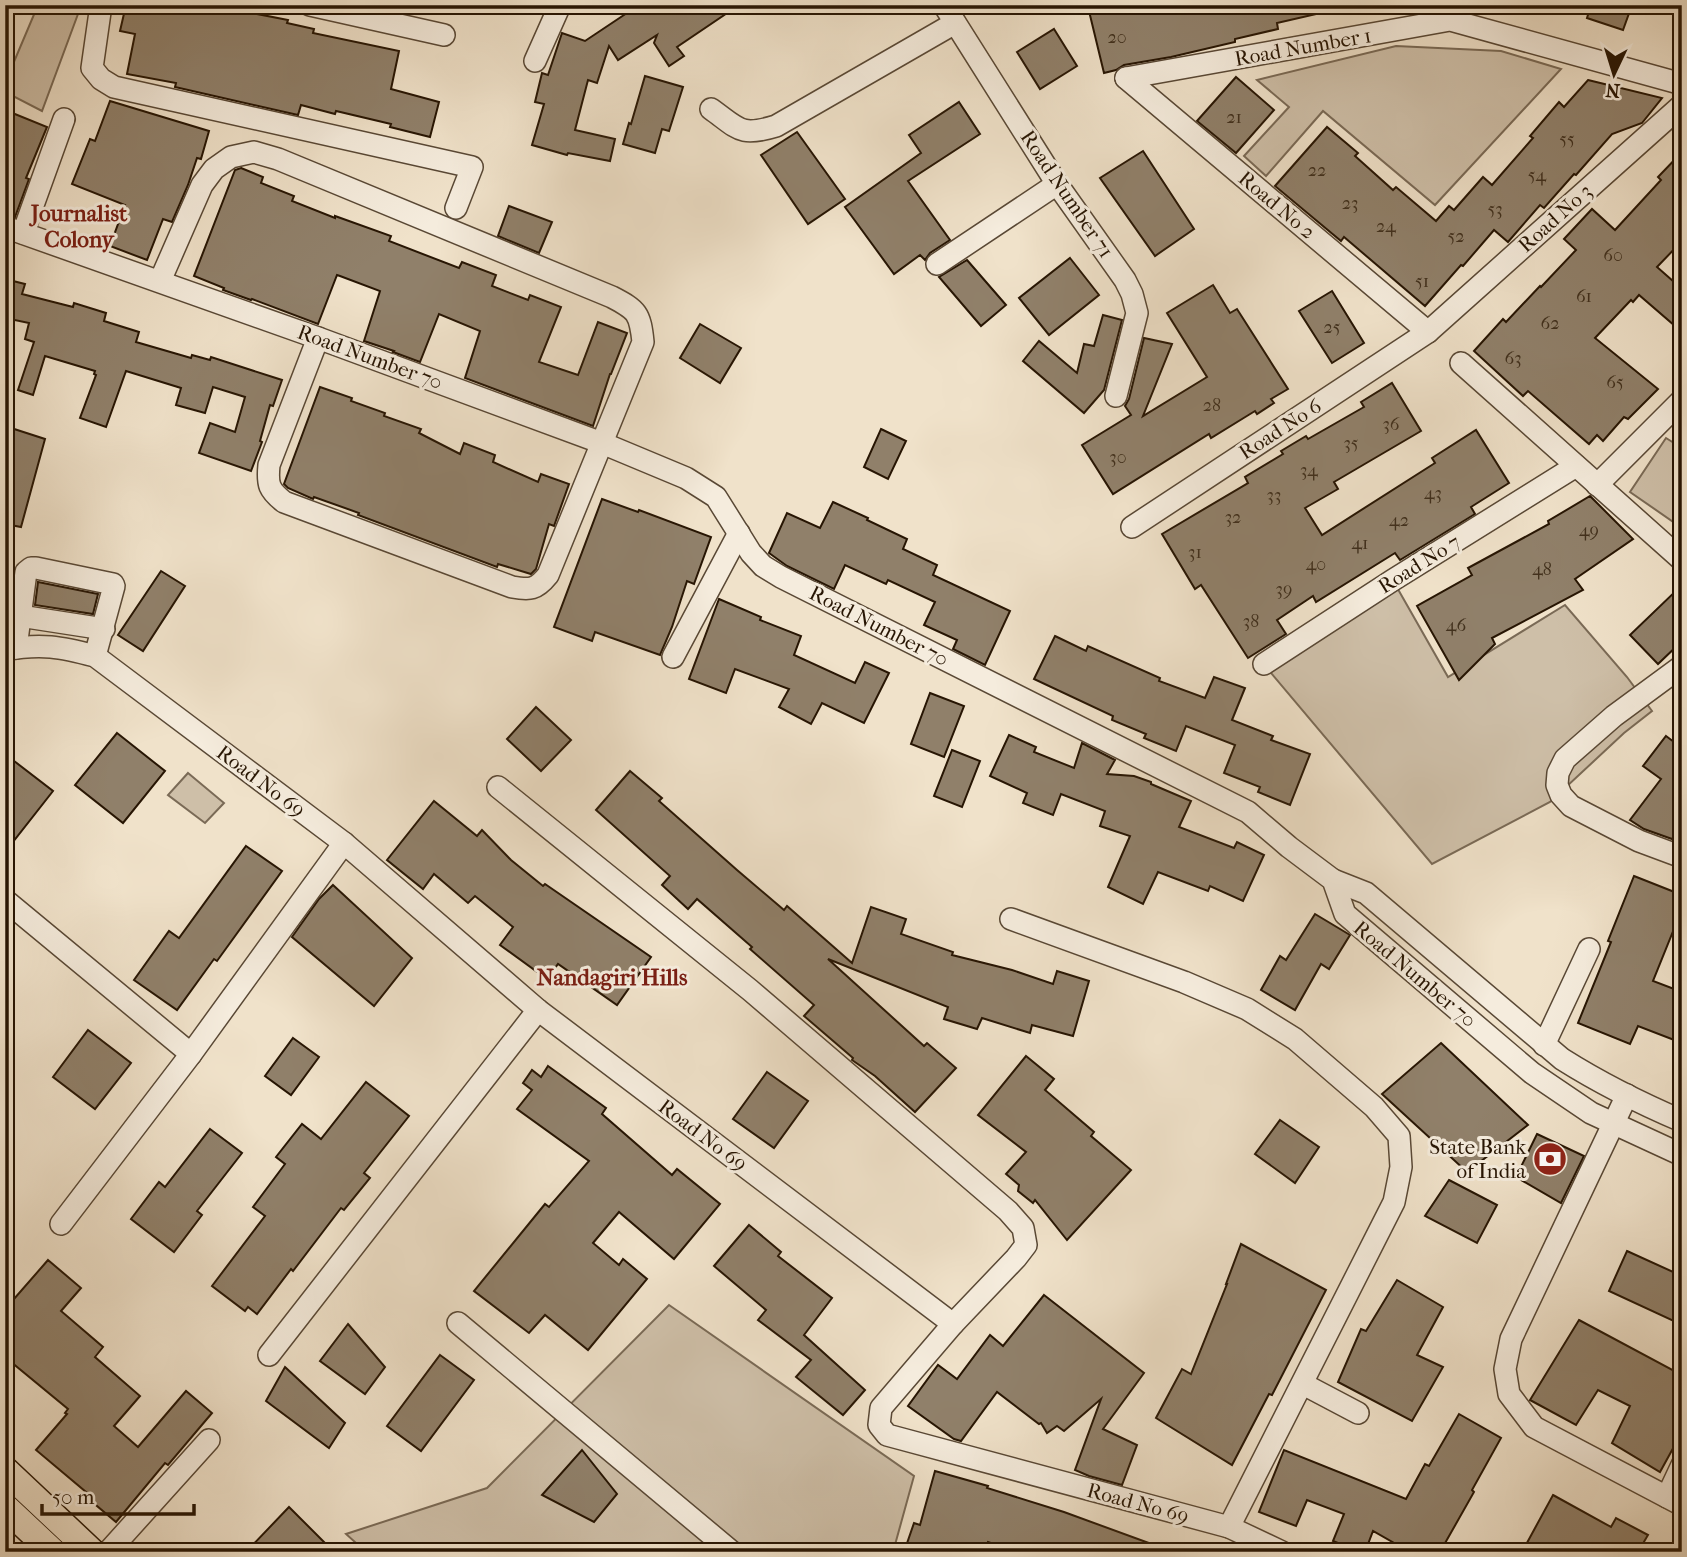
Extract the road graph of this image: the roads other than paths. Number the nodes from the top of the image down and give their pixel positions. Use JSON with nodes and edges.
{"nodes":[{"id":1,"x":101,"y":5,"type":"edge"},
{"id":2,"x":310,"y":5,"type":"edge"},
{"id":3,"x":560,"y":5,"type":"edge"},
{"id":4,"x":950,"y":14,"type":"edge"},
{"id":5,"x":444,"y":35,"type":"dead end"},
{"id":6,"x":534,"y":61,"type":"dead end"},
{"id":7,"x":1126,"y":78,"type":"joint"},
{"id":8,"x":1682,"y":84,"type":"edge"},
{"id":9,"x":1682,"y":105,"type":"edge"},
{"id":10,"x":711,"y":108,"type":"dead end"},
{"id":11,"x":64,"y":119,"type":"dead end"},
{"id":12,"x":1057,"y":184,"type":"junction"},
{"id":13,"x":456,"y":208,"type":"dead end"},
{"id":14,"x":14,"y":230,"type":"edge"},
{"id":15,"x":937,"y":264,"type":"dead end"},
{"id":16,"x":160,"y":281,"type":"junction"},
{"id":17,"x":1428,"y":332,"type":"junction"},
{"id":18,"x":318,"y":338,"type":"junction"},
{"id":19,"x":1461,"y":363,"type":"dead end"},
{"id":20,"x":1116,"y":396,"type":"dead end"},
{"id":21,"x":1682,"y":400,"type":"edge"},
{"id":22,"x":602,"y":443,"type":"junction"},
{"id":23,"x":1576,"y":466,"type":"junction"},
{"id":24,"x":1597,"y":485,"type":"junction"},
{"id":25,"x":1132,"y":527,"type":"dead end"},
{"id":26,"x":739,"y":533,"type":"junction"},
{"id":27,"x":1682,"y":560,"type":"edge"},
{"id":28,"x":20,"y":617,"type":"junction"},
{"id":29,"x":104,"y":629,"type":"junction"},
{"id":30,"x":11,"y":649,"type":"edge"},
{"id":31,"x":96,"y":656,"type":"junction"},
{"id":32,"x":673,"y":657,"type":"dead end"},
{"id":33,"x":1264,"y":664,"type":"dead end"},
{"id":34,"x":1682,"y":666,"type":"edge"},
{"id":35,"x":498,"y":787,"type":"dead end"},
{"id":36,"x":344,"y":843,"type":"junction"},
{"id":37,"x":1682,"y":858,"type":"edge"},
{"id":38,"x":1333,"y":880,"type":"junction"},
{"id":39,"x":5,"y":900,"type":"edge"},
{"id":40,"x":1011,"y":919,"type":"dead end"},
{"id":41,"x":1589,"y":949,"type":"dead end"},
{"id":42,"x":538,"y":1010,"type":"junction"},
{"id":43,"x":1545,"y":1045,"type":"junction"},
{"id":44,"x":191,"y":1054,"type":"junction"},
{"id":45,"x":1627,"y":1096,"type":"junction"},
{"id":46,"x":1682,"y":1121,"type":"edge"},
{"id":47,"x":1614,"y":1124,"type":"junction"},
{"id":48,"x":1682,"y":1155,"type":"edge"},
{"id":49,"x":61,"y":1224,"type":"dead end"},
{"id":50,"x":458,"y":1323,"type":"dead end"},
{"id":51,"x":953,"y":1324,"type":"junction"},
{"id":52,"x":269,"y":1354,"type":"dead end"},
{"id":53,"x":1303,"y":1384,"type":"junction"},
{"id":54,"x":1358,"y":1413,"type":"dead end"},
{"id":55,"x":209,"y":1440,"type":"dead end"},
{"id":56,"x":1682,"y":1465,"type":"edge"},
{"id":57,"x":5,"y":1470,"type":"edge"},
{"id":58,"x":1674,"y":1501,"type":"edge"},
{"id":59,"x":5,"y":1507,"type":"edge"},
{"id":60,"x":1230,"y":1527,"type":"junction"},
{"id":61,"x":53,"y":1552,"type":"edge"},
{"id":62,"x":92,"y":1552,"type":"edge"},
{"id":63,"x":108,"y":1552,"type":"edge"},
{"id":64,"x":732,"y":1552,"type":"edge"},
{"id":65,"x":1282,"y":1552,"type":"edge"}],
"edges":[{"from":1,"to":13,"type":"street"},
{"from":2,"to":5,"type":"street"},
{"from":3,"to":6,"type":"street"},
{"from":4,"to":10,"type":"street"},
{"from":4,"to":12,"type":"street","name":"Road Number 71"},
{"from":7,"to":8,"type":"street","name":"Road Number 1"},
{"from":7,"to":17,"type":"street","name":"Road No 2"},
{"from":9,"to":17,"type":"street","name":"Road No 3"},
{"from":11,"to":14,"type":"street"},
{"from":12,"to":15,"type":"street"},
{"from":12,"to":20,"type":"street","name":"Road Number 71"},
{"from":14,"to":16,"type":"street","name":"Road Number 70"},
{"from":16,"to":18,"type":"street","name":"Road Number 70"},
{"from":16,"to":22,"type":"street"},
{"from":17,"to":25,"type":"street","name":"Road No 6"},
{"from":18,"to":22,"type":"street","name":"Road Number 70"},
{"from":18,"to":22,"type":"street"},
{"from":19,"to":23,"type":"street"},
{"from":21,"to":24,"type":"street"},
{"from":22,"to":26,"type":"street","name":"Road Number 70"},
{"from":23,"to":24,"type":"street"},
{"from":23,"to":33,"type":"street","name":"Road No 7"},
{"from":24,"to":27,"type":"street"},
{"from":26,"to":32,"type":"street"},
{"from":26,"to":38,"type":"street","name":"Road Number 70"},
{"from":28,"to":29,"type":"street"},
{"from":28,"to":29,"type":"street"},
{"from":28,"to":30,"type":"street"},
{"from":29,"to":31,"type":"street"},
{"from":30,"to":31,"type":"street","name":"Road No 69"},
{"from":31,"to":36,"type":"street","name":"Road No 69"},
{"from":34,"to":37,"type":"street"},
{"from":35,"to":51,"type":"street"},
{"from":36,"to":42,"type":"street","name":"Road No 69"},
{"from":36,"to":44,"type":"street"},
{"from":38,"to":43,"type":"street"},
{"from":38,"to":47,"type":"street","name":"Road Number 70"},
{"from":39,"to":44,"type":"street"},
{"from":40,"to":53,"type":"street"},
{"from":41,"to":43,"type":"street"},
{"from":42,"to":51,"type":"street","name":"Road No 69"},
{"from":42,"to":52,"type":"street"},
{"from":43,"to":45,"type":"street"},
{"from":44,"to":49,"type":"street"},
{"from":45,"to":46,"type":"street"},
{"from":45,"to":47,"type":"street"},
{"from":47,"to":48,"type":"street","name":"Road Number 70"},
{"from":47,"to":58,"type":"street"},
{"from":50,"to":64,"type":"street"},
{"from":51,"to":60,"type":"street","name":"Road No 69"},
{"from":53,"to":54,"type":"street"},
{"from":53,"to":60,"type":"street"},
{"from":55,"to":63,"type":"street"},
{"from":56,"to":58,"type":"street"},
{"from":57,"to":62,"type":"main road"},
{"from":59,"to":61,"type":"main road"},
{"from":60,"to":65,"type":"street","name":"Road No 69"}]}
